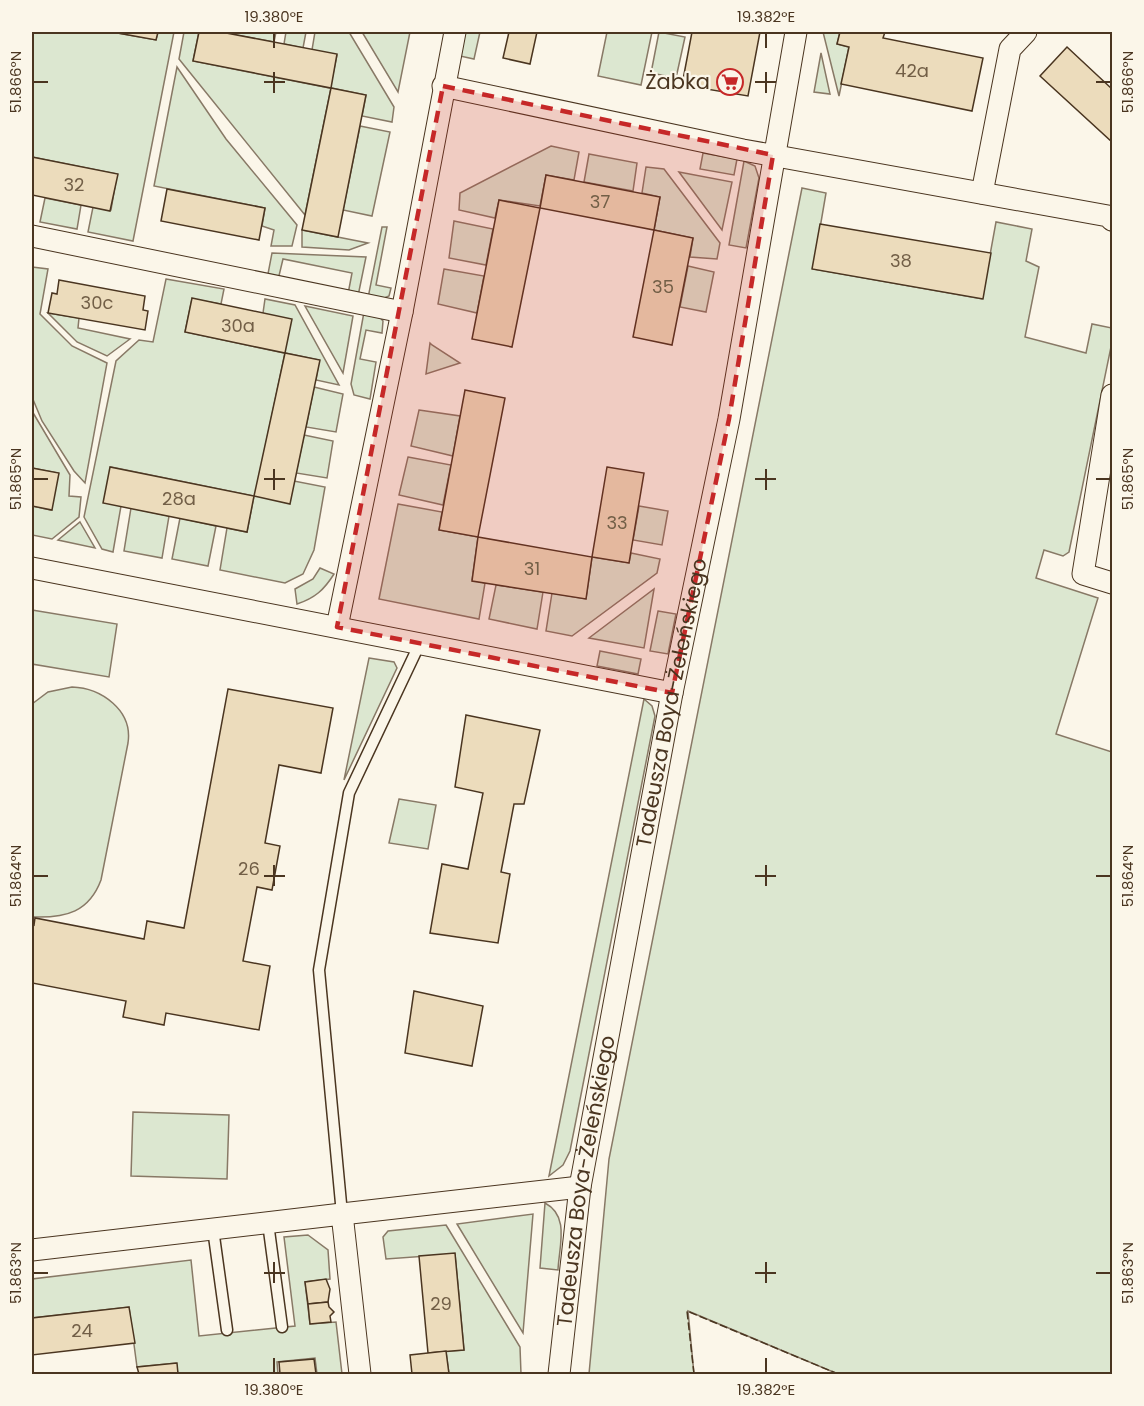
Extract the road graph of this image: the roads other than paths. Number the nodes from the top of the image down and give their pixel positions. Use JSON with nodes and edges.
{"nodes":[{"id":1,"x":455,"y":32,"type":"edge"},
{"id":2,"x":796,"y":32,"type":"edge"},
{"id":3,"x":1026,"y":32,"type":"edge"},
{"id":4,"x":443,"y":86,"type":"junction"},
{"id":5,"x":773,"y":155,"type":"junction"},
{"id":6,"x":982,"y":192,"type":"junction"},
{"id":7,"x":1113,"y":220,"type":"edge"},
{"id":8,"x":32,"y":236,"type":"edge"},
{"id":9,"x":402,"y":312,"type":"junction"},
{"id":10,"x":1113,"y":395,"type":"edge"},
{"id":11,"x":32,"y":568,"type":"edge"},
{"id":12,"x":1113,"y":583,"type":"edge"},
{"id":13,"x":337,"y":627,"type":"junction"},
{"id":14,"x":420,"y":643,"type":"junction"},
{"id":15,"x":672,"y":693,"type":"junction"},
{"id":16,"x":580,"y":1187,"type":"junction"},
{"id":17,"x":342,"y":1214,"type":"junction"},
{"id":18,"x":268,"y":1223,"type":"junction"},
{"id":19,"x":213,"y":1229,"type":"junction"},
{"id":20,"x":32,"y":1250,"type":"edge"},
{"id":21,"x":282,"y":1327,"type":"dead end"},
{"id":22,"x":227,"y":1330,"type":"dead end"},
{"id":23,"x":360,"y":1374,"type":"edge"},
{"id":24,"x":559,"y":1374,"type":"edge"}],
"edges":[{"from":1,"to":4,"type":"street"},
{"from":2,"to":5,"type":"street","name":"Tadeusza Boya-Żeleńskiego"},
{"from":3,"to":6,"type":"street"},
{"from":4,"to":5,"type":"street"},
{"from":4,"to":9,"type":"street"},
{"from":5,"to":6,"type":"street"},
{"from":5,"to":15,"type":"street","name":"Tadeusza Boya-Żeleńskiego"},
{"from":6,"to":7,"type":"street"},
{"from":8,"to":9,"type":"street"},
{"from":9,"to":13,"type":"street"},
{"from":10,"to":12,"type":"street"},
{"from":11,"to":13,"type":"street"},
{"from":13,"to":14,"type":"street"},
{"from":14,"to":15,"type":"street"},
{"from":14,"to":17,"type":"lane"},
{"from":15,"to":16,"type":"street","name":"Tadeusza Boya-Żeleńskiego"},
{"from":16,"to":17,"type":"street"},
{"from":16,"to":24,"type":"street","name":"Tadeusza Boya-Żeleńskiego"},
{"from":17,"to":18,"type":"street"},
{"from":17,"to":23,"type":"street"},
{"from":18,"to":19,"type":"street"},
{"from":18,"to":21,"type":"lane"},
{"from":19,"to":20,"type":"street"},
{"from":19,"to":22,"type":"lane"}]}
